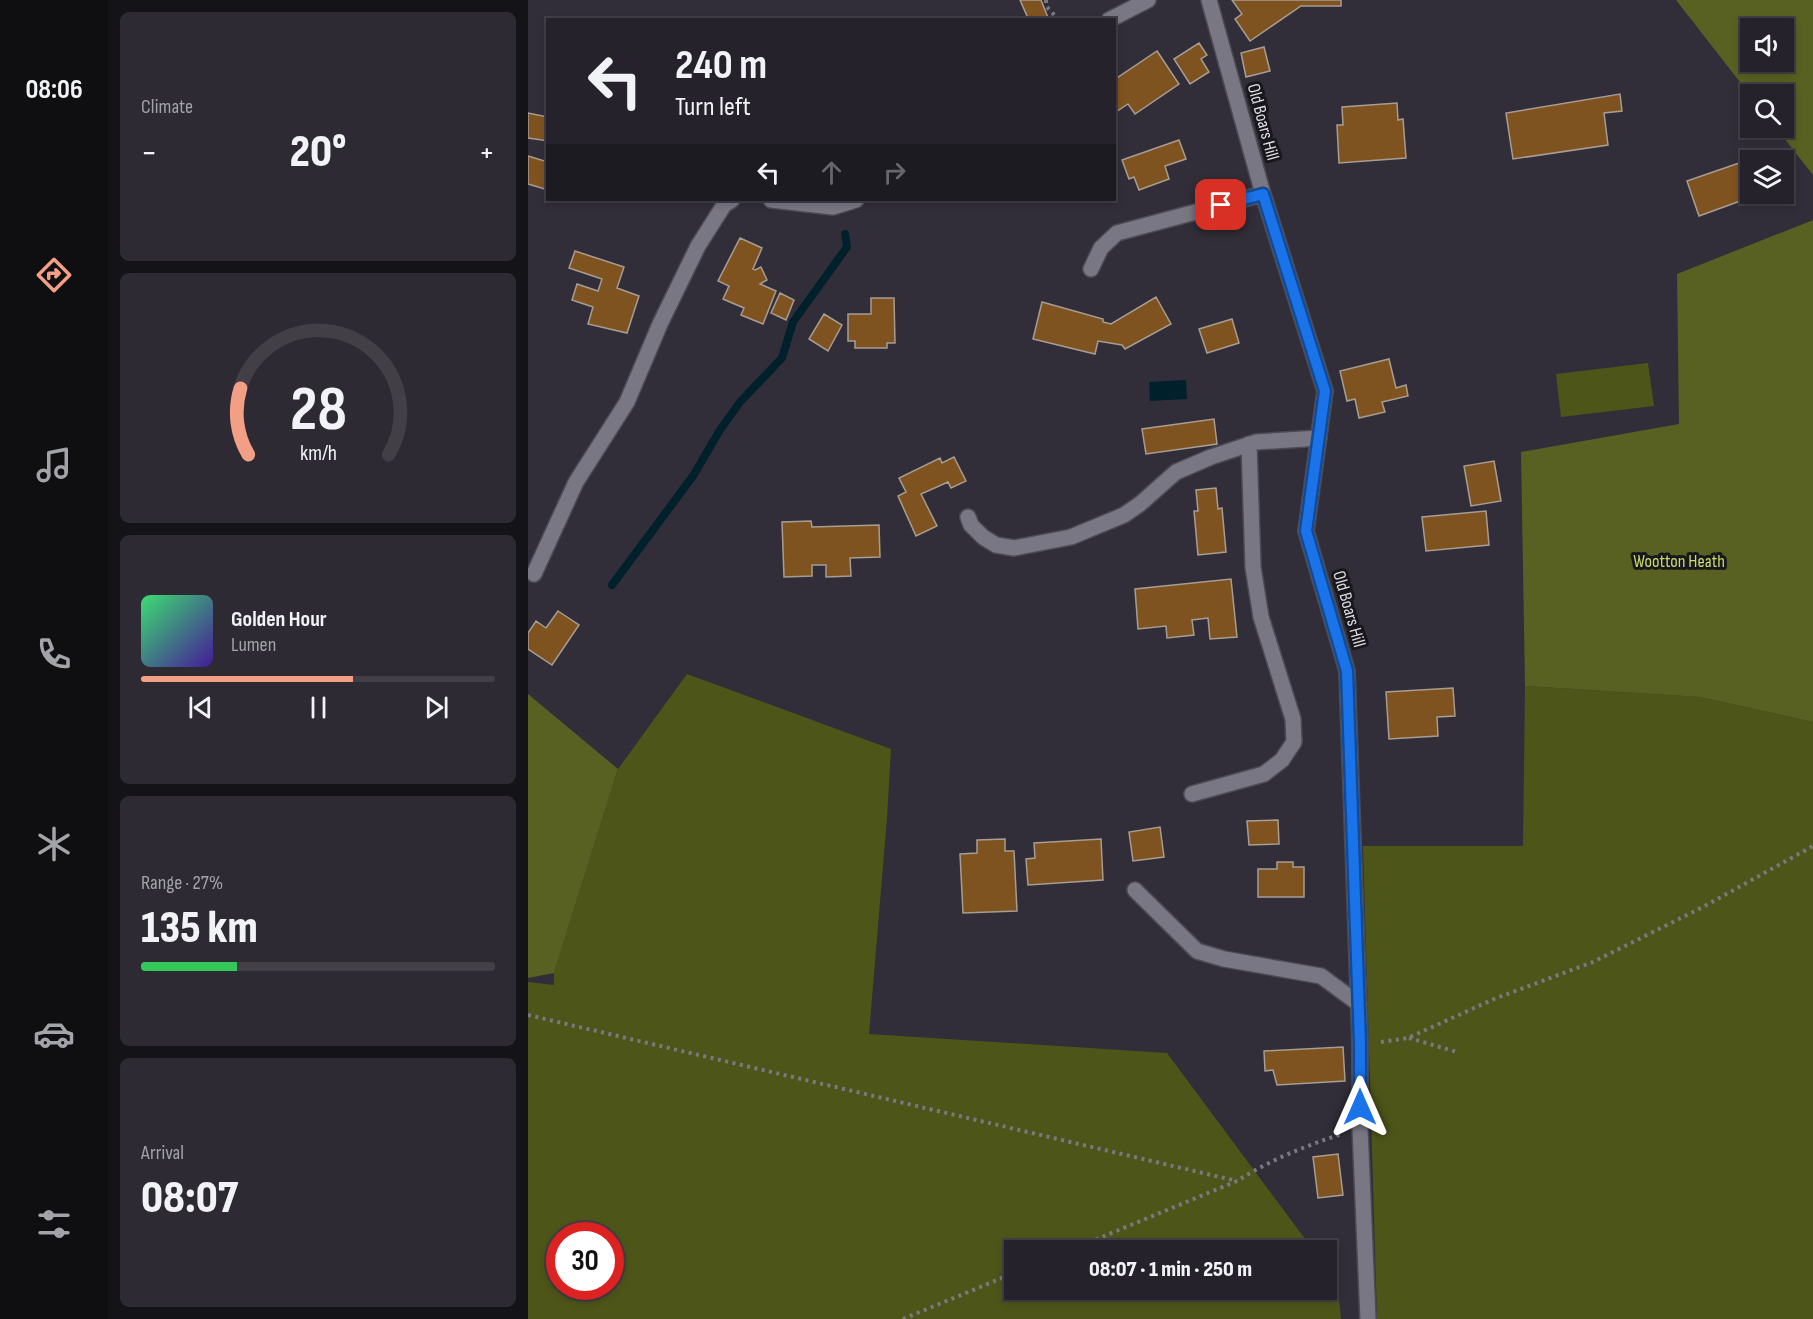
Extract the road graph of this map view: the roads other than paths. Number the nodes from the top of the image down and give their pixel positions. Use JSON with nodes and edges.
{"nodes":[{"id":1,"x":1148,"y":0,"type":"edge"},
{"id":2,"x":1209,"y":0,"type":"edge"},
{"id":3,"x":1114,"y":18,"type":"edge"},
{"id":4,"x":1263,"y":194,"type":"junction"},
{"id":5,"x":730,"y":201,"type":"edge"},
{"id":6,"x":780,"y":201,"type":"edge"},
{"id":7,"x":853,"y":201,"type":"edge"},
{"id":8,"x":1091,"y":269,"type":"dead end"},
{"id":9,"x":1319,"y":438,"type":"junction"},
{"id":10,"x":1249,"y":444,"type":"junction"},
{"id":11,"x":968,"y":517,"type":"dead end"},
{"id":12,"x":534,"y":574,"type":"dead end"},
{"id":13,"x":1192,"y":794,"type":"dead end"},
{"id":14,"x":1135,"y":890,"type":"dead end"},
{"id":15,"x":1359,"y":1004,"type":"junction"},
{"id":16,"x":1368,"y":1319,"type":"edge"}],
"edges":[{"from":1,"to":3,"type":"street"},
{"from":2,"to":4,"type":"street","name":"Old Boars Hill"},
{"from":4,"to":8,"type":"street"},
{"from":4,"to":9,"type":"street","name":"Old Boars Hill"},
{"from":5,"to":12,"type":"street"},
{"from":6,"to":7,"type":"street"},
{"from":9,"to":10,"type":"street"},
{"from":9,"to":15,"type":"street","name":"Old Boars Hill"},
{"from":10,"to":11,"type":"street"},
{"from":10,"to":13,"type":"street"},
{"from":14,"to":15,"type":"street"},
{"from":15,"to":16,"type":"street","name":"Old Boars Hill"}]}
